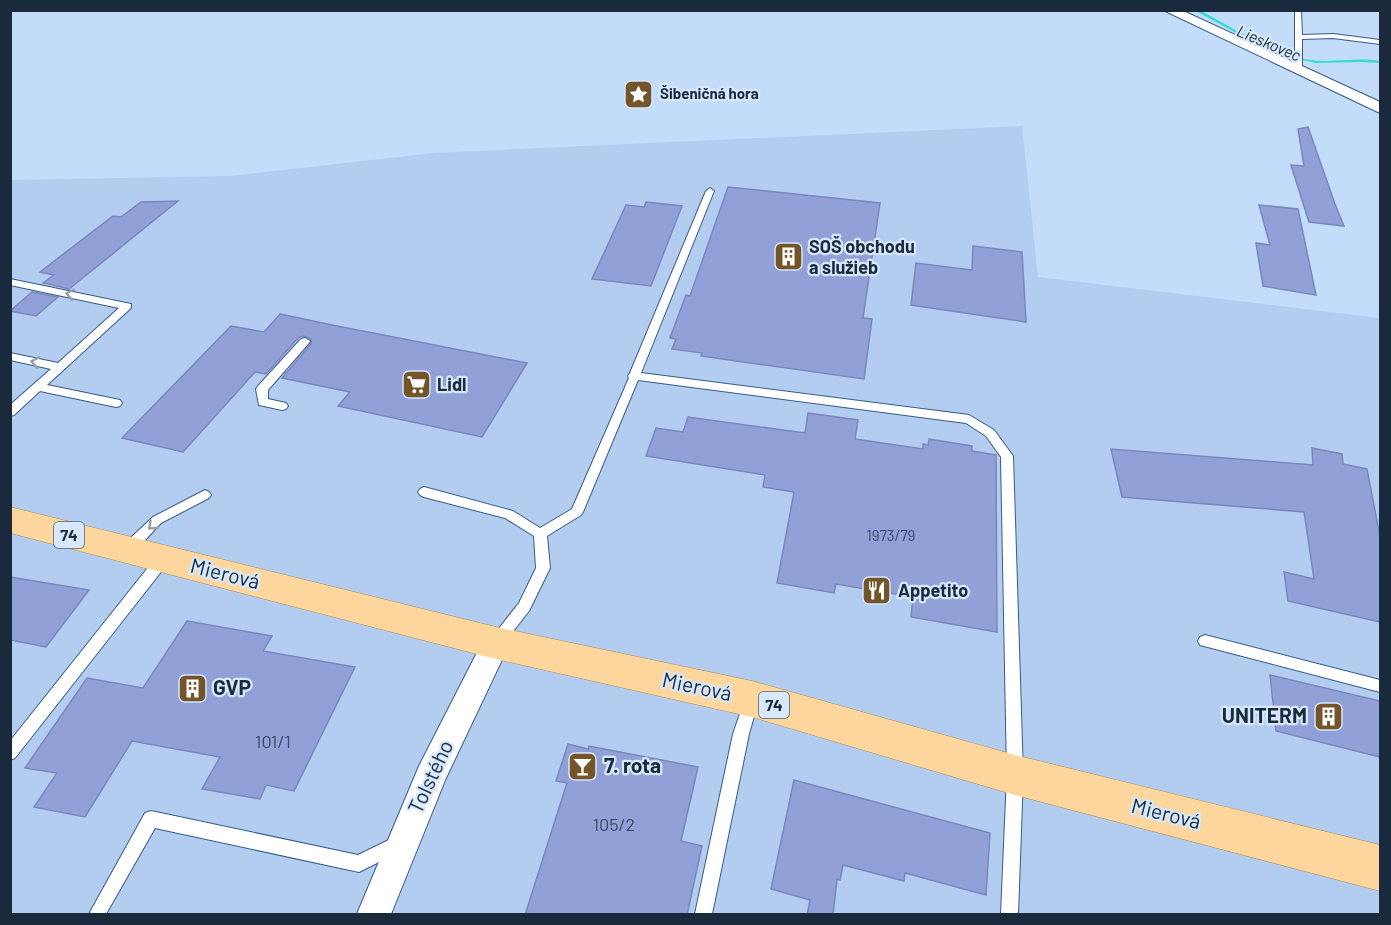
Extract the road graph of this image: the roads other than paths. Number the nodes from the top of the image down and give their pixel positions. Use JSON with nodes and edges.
{"nodes":[{"id":1,"x":1169,"y":10,"type":"edge"},
{"id":2,"x":1298,"y":10,"type":"edge"},
{"id":3,"x":1298,"y":37,"type":"junction"},
{"id":4,"x":1380,"y":42,"type":"edge"},
{"id":5,"x":1298,"y":70,"type":"junction"},
{"id":6,"x":1380,"y":108,"type":"edge"},
{"id":7,"x":710,"y":191,"type":"dead end"},
{"id":8,"x":10,"y":282,"type":"edge"},
{"id":9,"x":306,"y":341,"type":"dead end"},
{"id":10,"x":10,"y":356,"type":"edge"},
{"id":11,"x":60,"y":367,"type":"junction"},
{"id":12,"x":633,"y":376,"type":"junction"},
{"id":13,"x":38,"y":387,"type":"junction"},
{"id":14,"x":116,"y":403,"type":"dead end"},
{"id":15,"x":282,"y":406,"type":"dead end"},
{"id":16,"x":10,"y":412,"type":"edge"},
{"id":17,"x":424,"y":492,"type":"dead end"},
{"id":18,"x":205,"y":495,"type":"dead end"},
{"id":19,"x":10,"y":520,"type":"edge"},
{"id":20,"x":540,"y":534,"type":"junction"},
{"id":21,"x":145,"y":554,"type":"junction"},
{"id":22,"x":1205,"y":641,"type":"dead end"},
{"id":23,"x":496,"y":643,"type":"junction"},
{"id":24,"x":1380,"y":686,"type":"edge"},
{"id":25,"x":752,"y":699,"type":"junction"},
{"id":26,"x":10,"y":753,"type":"edge"},
{"id":27,"x":1015,"y":775,"type":"junction"},
{"id":28,"x":402,"y":842,"type":"junction"},
{"id":29,"x":1380,"y":868,"type":"edge"},
{"id":30,"x":97,"y":915,"type":"edge"},
{"id":31,"x":374,"y":915,"type":"edge"},
{"id":32,"x":703,"y":915,"type":"edge"},
{"id":33,"x":1010,"y":915,"type":"edge"}],
"edges":[{"from":1,"to":5,"type":"street"},
{"from":2,"to":3,"type":"lane"},
{"from":3,"to":4,"type":"lane"},
{"from":3,"to":5,"type":"lane"},
{"from":5,"to":6,"type":"street"},
{"from":7,"to":12,"type":"lane"},
{"from":11,"to":8,"type":"lane","one_way":true},
{"from":9,"to":15,"type":"lane"},
{"from":11,"to":10,"type":"lane","one_way":true},
{"from":11,"to":13,"type":"lane"},
{"from":12,"to":20,"type":"lane"},
{"from":12,"to":27,"type":"lane"},
{"from":13,"to":14,"type":"lane"},
{"from":13,"to":16,"type":"lane"},
{"from":17,"to":20,"type":"lane"},
{"from":18,"to":21,"type":"lane","one_way":true},
{"from":19,"to":21,"type":"main road","name":"Mierová","number":"74"},
{"from":20,"to":23,"type":"lane"},
{"from":21,"to":23,"type":"main road","name":"Mierová","number":"74"},
{"from":21,"to":26,"type":"lane"},
{"from":22,"to":24,"type":"lane"},
{"from":23,"to":25,"type":"main road","name":"Mierová","number":"74"},
{"from":23,"to":28,"type":"street","name":"Tolstého"},
{"from":25,"to":27,"type":"main road","name":"Mierová","number":"74"},
{"from":25,"to":32,"type":"lane"},
{"from":27,"to":29,"type":"main road","name":"Mierová","number":"74"},
{"from":27,"to":33,"type":"lane"},
{"from":28,"to":30,"type":"lane"},
{"from":28,"to":31,"type":"street","name":"Tolstého"}]}
